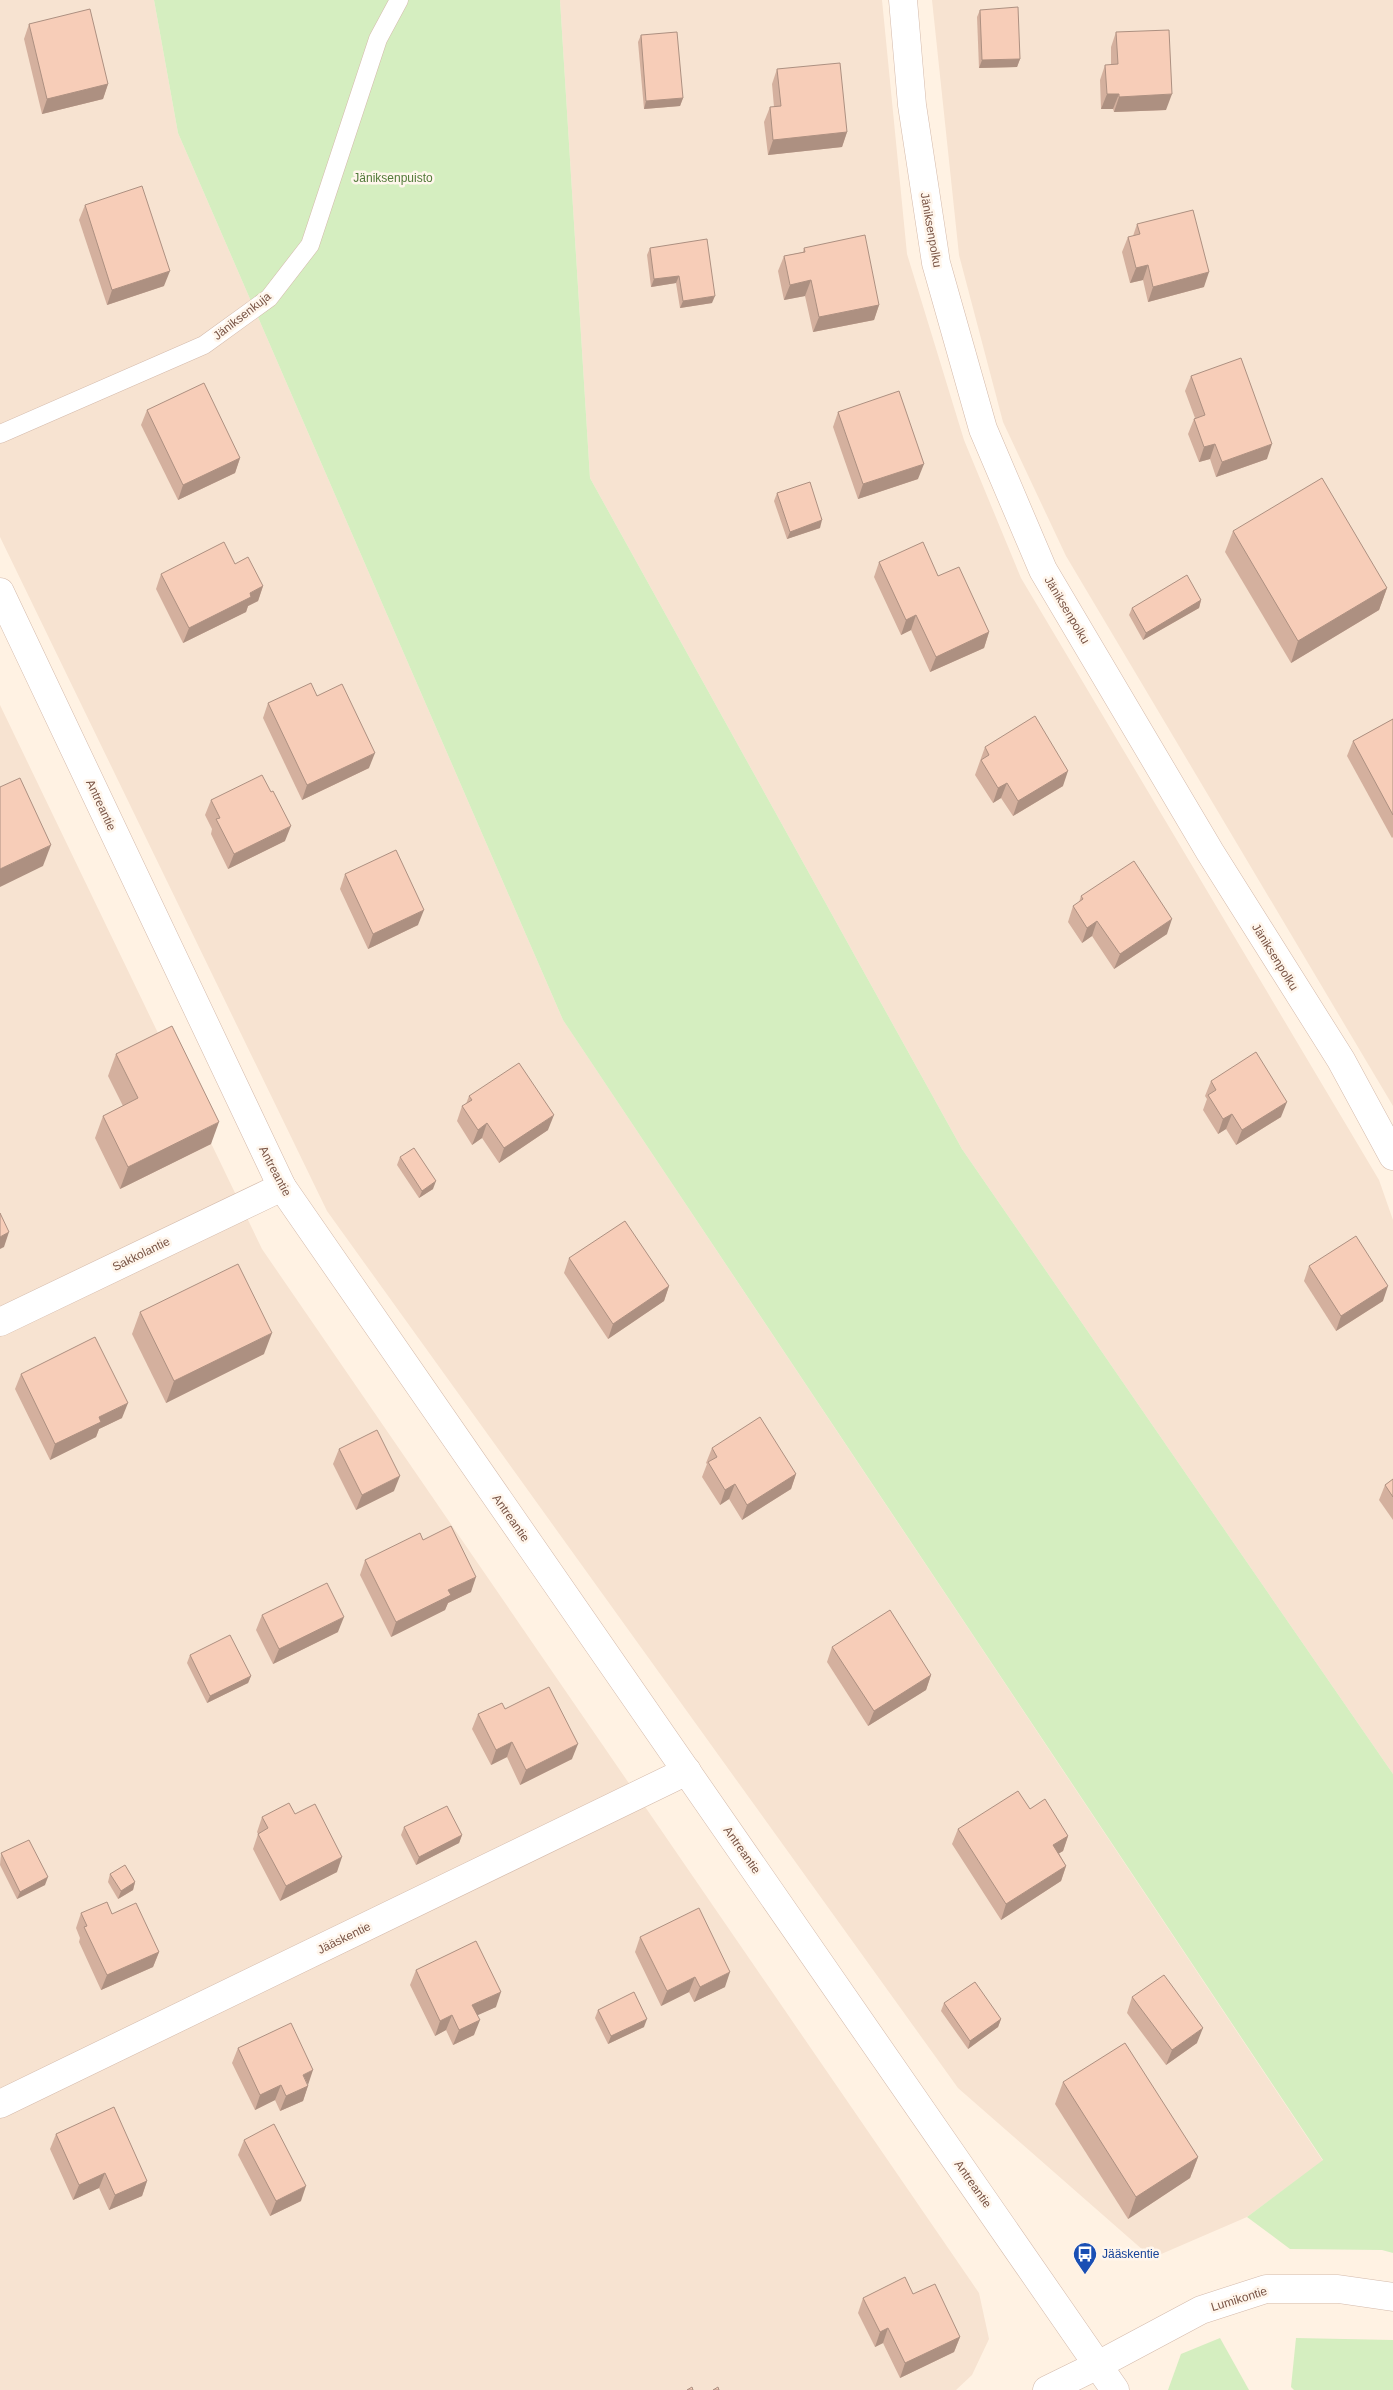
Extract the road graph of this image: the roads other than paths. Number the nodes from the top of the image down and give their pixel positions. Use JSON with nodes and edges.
{"nodes":[{"id":1,"x":399,"y":0,"type":"edge"},
{"id":2,"x":903,"y":0,"type":"edge"},
{"id":3,"x":0,"y":434,"type":"edge"},
{"id":4,"x":0,"y":592,"type":"edge"},
{"id":5,"x":1393,"y":1156,"type":"edge"},
{"id":6,"x":282,"y":1187,"type":"junction"},
{"id":7,"x":0,"y":1322,"type":"edge"},
{"id":8,"x":687,"y":1771,"type":"junction"},
{"id":9,"x":0,"y":2104,"type":"edge"},
{"id":10,"x":1393,"y":2297,"type":"edge"},
{"id":11,"x":1098,"y":2365,"type":"junction"},
{"id":12,"x":1046,"y":2390,"type":"edge"},
{"id":13,"x":1115,"y":2390,"type":"edge"}],
"edges":[{"from":1,"to":3,"type":"lane","name":"Jäniksenkuja"},
{"from":2,"to":5,"type":"street","name":"Jäniksenpolku"},
{"from":4,"to":6,"type":"street","name":"Antreantie"},
{"from":6,"to":7,"type":"street","name":"Sakkolantie"},
{"from":6,"to":8,"type":"street","name":"Antreantie"},
{"from":8,"to":9,"type":"street","name":"Jääskentie"},
{"from":8,"to":11,"type":"street","name":"Antreantie"},
{"from":10,"to":11,"type":"street","name":"Lumikontie"},
{"from":11,"to":12,"type":"street","name":"Lumikontie"},
{"from":11,"to":13,"type":"street","name":"Antreantie"}]}
